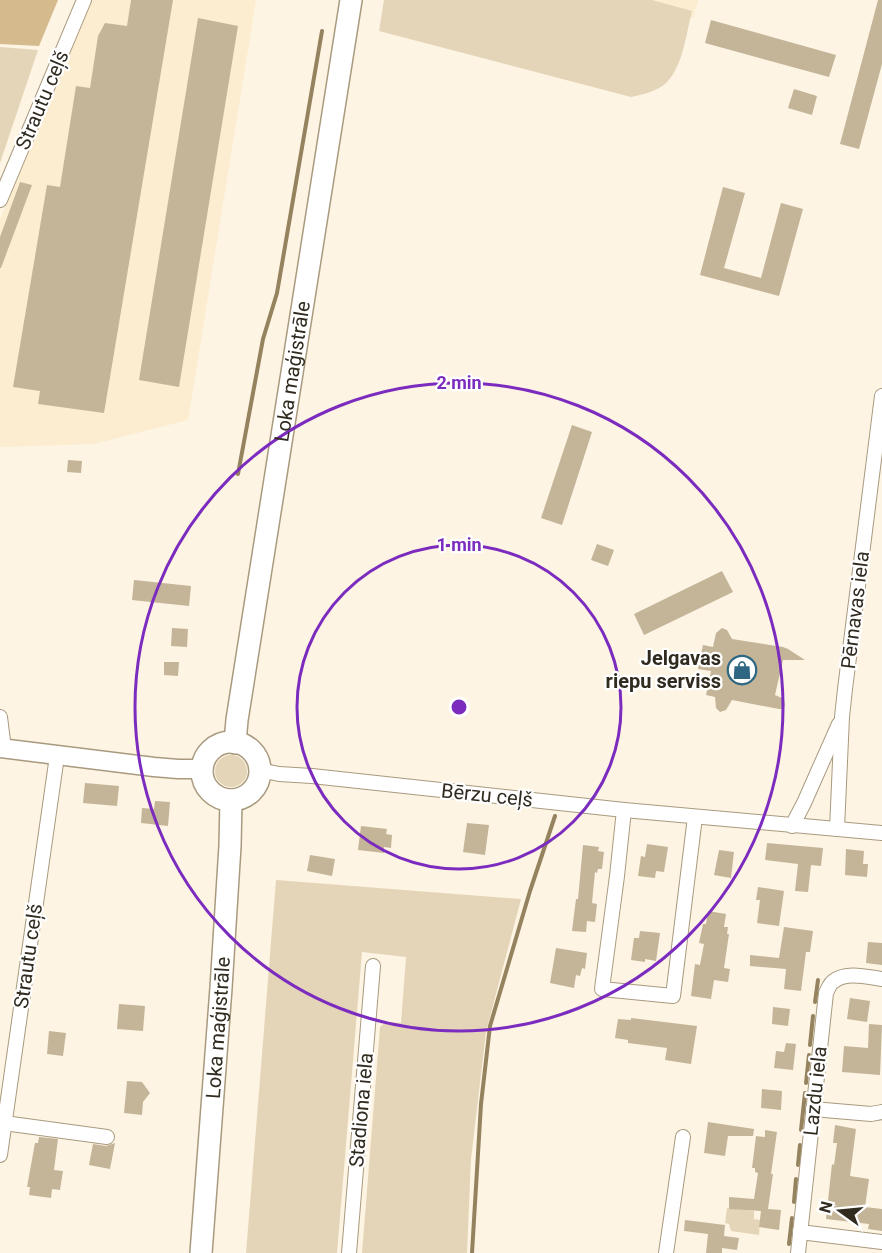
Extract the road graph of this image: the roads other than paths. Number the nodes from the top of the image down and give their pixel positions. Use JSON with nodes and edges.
{"nodes":[{"id":1,"x":84,"y":0,"type":"edge"},
{"id":2,"x":351,"y":0,"type":"edge"},
{"id":3,"x":0,"y":200,"type":"edge"},
{"id":4,"x":882,"y":396,"type":"edge"},
{"id":5,"x":0,"y":717,"type":"edge"},
{"id":6,"x":842,"y":717,"type":"junction"},
{"id":7,"x":235,"y":742,"type":"junction"},
{"id":8,"x":2,"y":748,"type":"edge"},
{"id":9,"x":57,"y":756,"type":"junction"},
{"id":10,"x":202,"y":769,"type":"junction"},
{"id":11,"x":269,"y":772,"type":"junction"},
{"id":12,"x":231,"y":800,"type":"junction"},
{"id":13,"x":624,"y":810,"type":"junction"},
{"id":14,"x":695,"y":817,"type":"junction"},
{"id":15,"x":792,"y":826,"type":"junction"},
{"id":16,"x":837,"y":829,"type":"junction"},
{"id":17,"x":882,"y":833,"type":"edge"},
{"id":18,"x":373,"y":966,"type":"dead end"},
{"id":19,"x":882,"y":979,"type":"edge"},
{"id":20,"x":813,"y":1109,"type":"junction"},
{"id":21,"x":882,"y":1112,"type":"edge"},
{"id":22,"x":4,"y":1123,"type":"junction"},
{"id":23,"x":107,"y":1137,"type":"dead end"},
{"id":24,"x":683,"y":1137,"type":"dead end"},
{"id":25,"x":0,"y":1155,"type":"edge"},
{"id":26,"x":800,"y":1232,"type":"junction"},
{"id":27,"x":882,"y":1242,"type":"edge"},
{"id":28,"x":201,"y":1253,"type":"edge"},
{"id":29,"x":349,"y":1253,"type":"edge"},
{"id":30,"x":666,"y":1253,"type":"edge"},
{"id":31,"x":798,"y":1253,"type":"edge"}],
"edges":[{"from":1,"to":3,"type":"street","name":"Strautu ceļš"},
{"from":2,"to":7,"type":"main road","name":"Loka maģistrāle"},
{"from":4,"to":6,"type":"street","name":"Pērnavas iela"},
{"from":5,"to":8,"type":"street"},
{"from":6,"to":15,"type":"street"},
{"from":6,"to":16,"type":"street"},
{"from":7,"to":10,"type":"main road"},
{"from":7,"to":11,"type":"main road"},
{"from":8,"to":9,"type":"street"},
{"from":9,"to":10,"type":"street"},
{"from":9,"to":22,"type":"street","name":"Strautu ceļš"},
{"from":10,"to":12,"type":"main road"},
{"from":11,"to":12,"type":"main road"},
{"from":11,"to":13,"type":"street","name":"Bērzu ceļš"},
{"from":12,"to":28,"type":"main road","name":"Loka maģistrāle"},
{"from":13,"to":14,"type":"street","name":"Bērzu ceļš"},
{"from":13,"to":14,"type":"street"},
{"from":14,"to":15,"type":"street","name":"Bērzu ceļš"},
{"from":15,"to":16,"type":"street","name":"Bērzu ceļš"},
{"from":16,"to":17,"type":"street"},
{"from":18,"to":29,"type":"street","name":"Stadiona iela"},
{"from":19,"to":20,"type":"street","name":"Lazdu iela"},
{"from":20,"to":21,"type":"street"},
{"from":20,"to":26,"type":"street","name":"Lazdu iela"},
{"from":22,"to":23,"type":"street"},
{"from":22,"to":25,"type":"street","name":"Strautu ceļš"},
{"from":24,"to":30,"type":"street"},
{"from":26,"to":27,"type":"street"},
{"from":26,"to":31,"type":"street","name":"Lazdu iela"}]}
